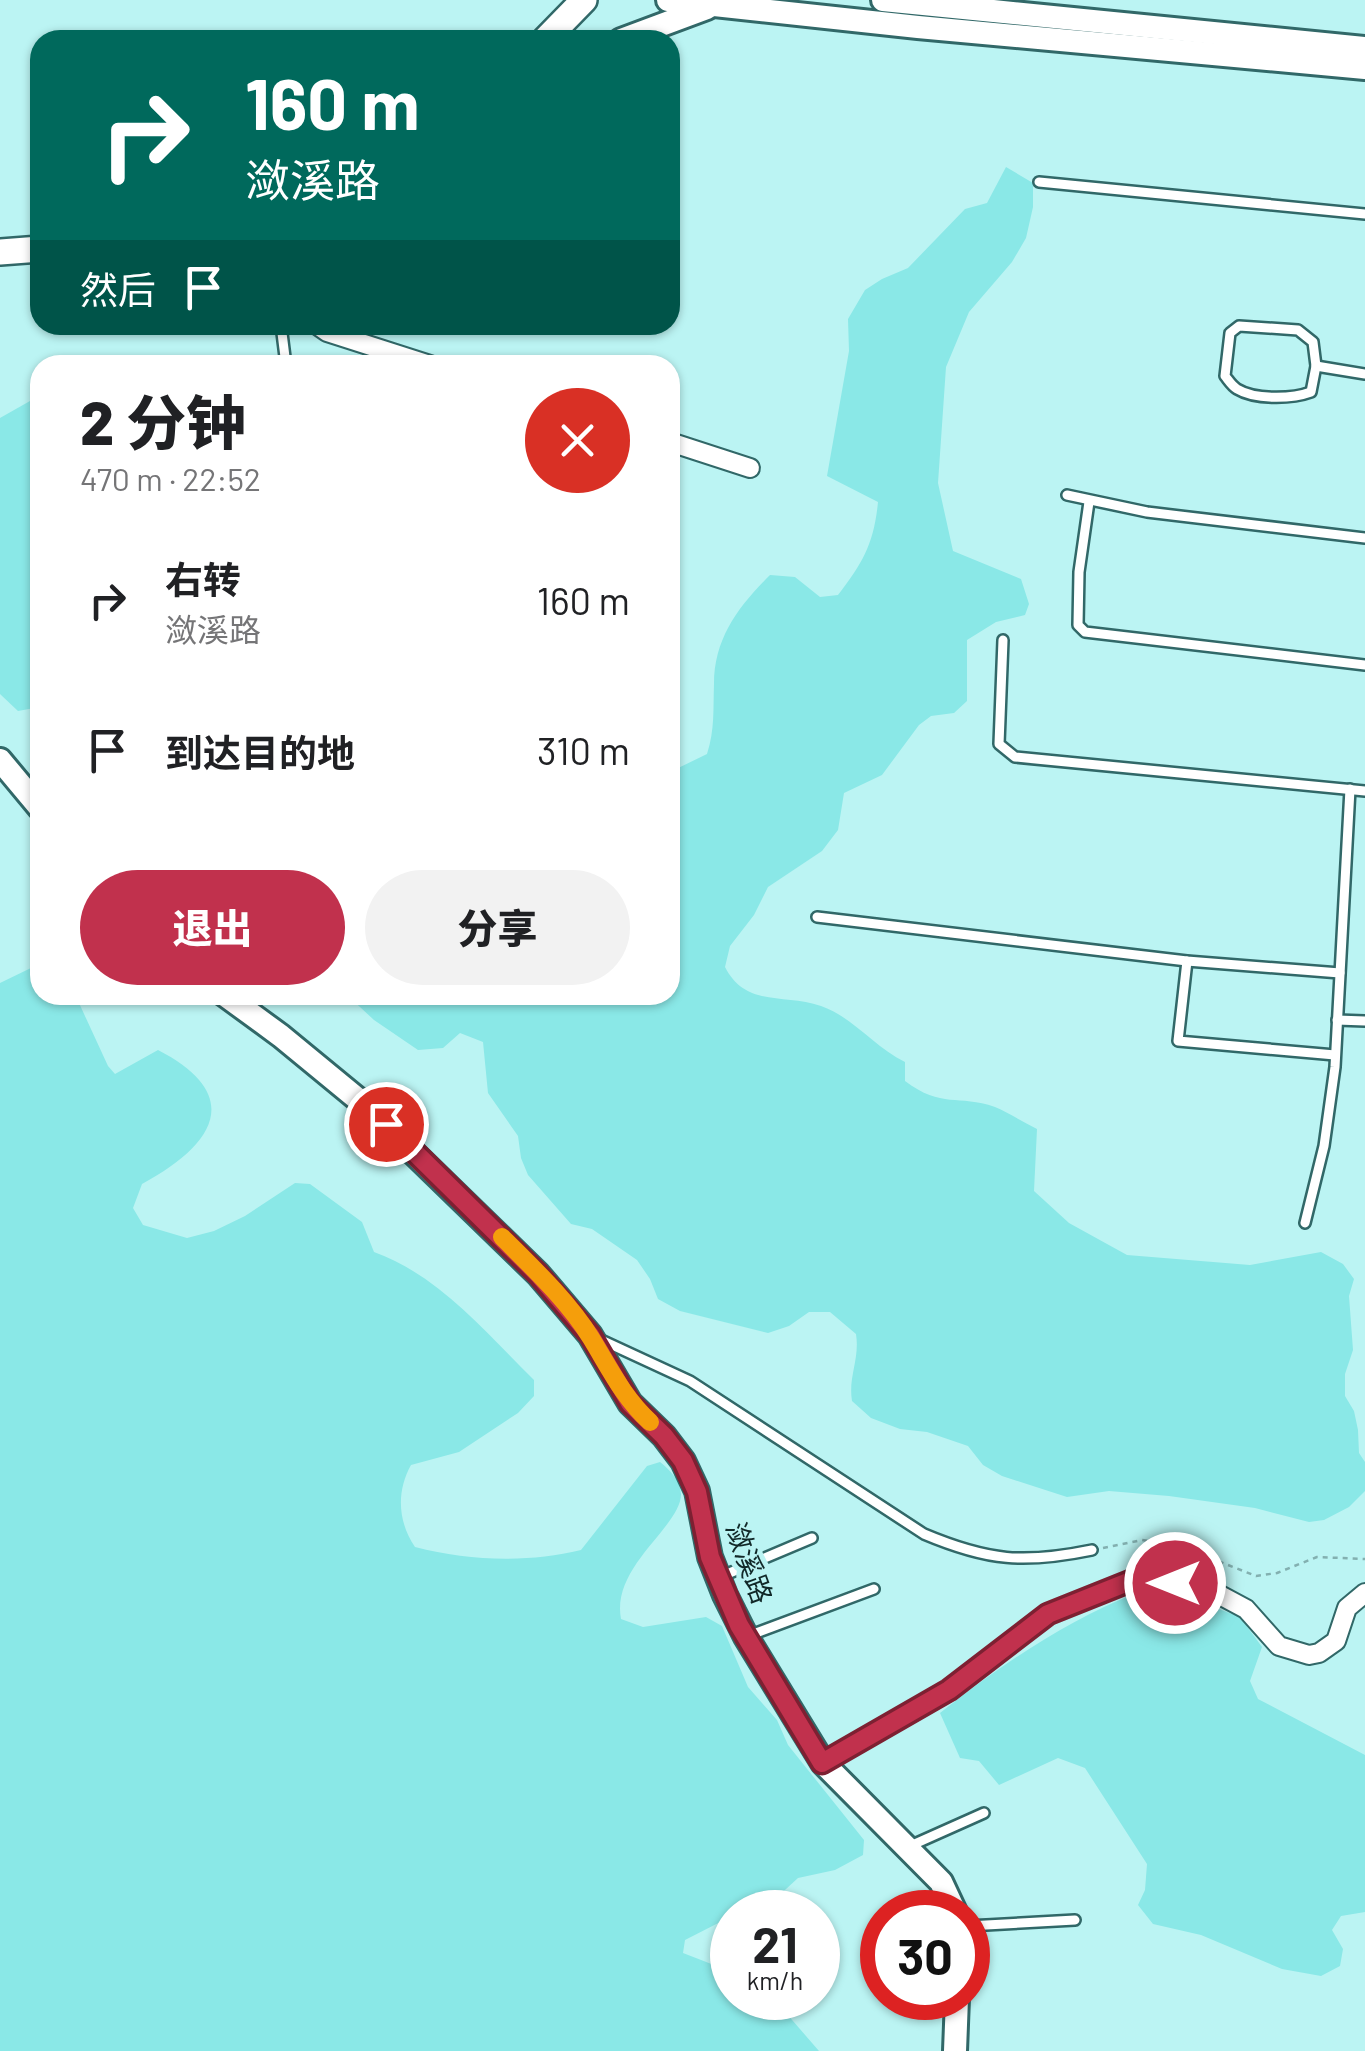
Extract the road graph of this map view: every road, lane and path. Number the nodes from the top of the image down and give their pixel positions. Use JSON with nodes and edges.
{"nodes":[{"id":1,"x":584,"y":0,"type":"edge"},
{"id":2,"x":668,"y":0,"type":"edge"},
{"id":3,"x":882,"y":0,"type":"edge"},
{"id":4,"x":961,"y":3,"type":"edge"},
{"id":5,"x":721,"y":5,"type":"junction"},
{"id":6,"x":554,"y":30,"type":"edge"},
{"id":7,"x":646,"y":30,"type":"edge"},
{"id":8,"x":1365,"y":48,"type":"edge"},
{"id":9,"x":1365,"y":68,"type":"edge"},
{"id":10,"x":1039,"y":182,"type":"dead end"},
{"id":11,"x":1365,"y":214,"type":"edge"},
{"id":12,"x":30,"y":250,"type":"edge"},
{"id":13,"x":0,"y":252,"type":"edge"},
{"id":14,"x":336,"y":335,"type":"edge"},
{"id":15,"x":399,"y":355,"type":"edge"},
{"id":16,"x":1316,"y":366,"type":"junction"},
{"id":17,"x":1365,"y":374,"type":"edge"},
{"id":18,"x":680,"y":445,"type":"edge"},
{"id":19,"x":750,"y":468,"type":"dead end"},
{"id":20,"x":1067,"y":494,"type":"dead end"},
{"id":21,"x":1089,"y":502,"type":"junction"},
{"id":22,"x":1365,"y":538,"type":"edge"},
{"id":23,"x":1003,"y":640,"type":"dead end"},
{"id":24,"x":1365,"y":665,"type":"edge"},
{"id":25,"x":0,"y":760,"type":"edge"},
{"id":26,"x":1350,"y":789,"type":"junction"},
{"id":27,"x":1365,"y":791,"type":"edge"},
{"id":28,"x":30,"y":796,"type":"edge"},
{"id":29,"x":817,"y":916,"type":"dead end"},
{"id":30,"x":1186,"y":962,"type":"junction"},
{"id":31,"x":1340,"y":973,"type":"junction"},
{"id":32,"x":238,"y":1005,"type":"edge"},
{"id":33,"x":1337,"y":1020,"type":"junction"},
{"id":34,"x":1365,"y":1021,"type":"edge"},
{"id":35,"x":1335,"y":1055,"type":"junction"},
{"id":36,"x":1306,"y":1222,"type":"dead end"},
{"id":37,"x":590,"y":1335,"type":"junction"},
{"id":38,"x":812,"y":1538,"type":"dead end"},
{"id":39,"x":1092,"y":1550,"type":"joint"},
{"id":40,"x":1365,"y":1559,"type":"edge"},
{"id":41,"x":720,"y":1577,"type":"junction"},
{"id":42,"x":874,"y":1589,"type":"dead end"},
{"id":43,"x":1365,"y":1594,"type":"edge"},
{"id":44,"x":746,"y":1637,"type":"junction"},
{"id":45,"x":822,"y":1763,"type":"junction"},
{"id":46,"x":984,"y":1813,"type":"dead end"},
{"id":47,"x":907,"y":1848,"type":"junction"},
{"id":48,"x":944,"y":1890,"type":"edge"},
{"id":49,"x":1075,"y":1920,"type":"dead end"},
{"id":50,"x":990,"y":1925,"type":"edge"},
{"id":51,"x":957,"y":2020,"type":"edge"},
{"id":52,"x":956,"y":2051,"type":"edge"}],
"edges":[{"from":1,"to":6,"type":"main road"},
{"from":2,"to":5,"type":"street"},
{"from":3,"to":4,"type":"street"},
{"from":4,"to":8,"type":"street"},
{"from":5,"to":7,"type":"street"},
{"from":5,"to":9,"type":"street"},
{"from":10,"to":11,"type":"lane"},
{"from":12,"to":13,"type":"main road"},
{"from":14,"to":15,"type":"street"},
{"from":16,"to":16,"type":"lane"},
{"from":16,"to":17,"type":"lane"},
{"from":18,"to":19,"type":"street"},
{"from":20,"to":21,"type":"lane"},
{"from":21,"to":22,"type":"lane"},
{"from":21,"to":24,"type":"lane"},
{"from":23,"to":26,"type":"lane"},
{"from":25,"to":28,"type":"street"},
{"from":26,"to":27,"type":"lane"},
{"from":26,"to":31,"type":"lane"},
{"from":29,"to":30,"type":"lane"},
{"from":30,"to":31,"type":"lane"},
{"from":30,"to":35,"type":"lane"},
{"from":31,"to":33,"type":"lane"},
{"from":32,"to":37,"type":"street","name":"潋溪路"},
{"from":33,"to":34,"type":"lane"},
{"from":33,"to":35,"type":"lane"},
{"from":35,"to":36,"type":"lane"},
{"from":37,"to":39,"type":"lane"},
{"from":37,"to":41,"type":"street","name":"潋溪路"},
{"from":38,"to":41,"type":"lane"},
{"from":39,"to":40,"type":"path"},
{"from":41,"to":44,"type":"street","name":"潋溪路"},
{"from":42,"to":44,"type":"lane"},
{"from":43,"to":45,"type":"street"},
{"from":44,"to":45,"type":"street","name":"潋溪路"},
{"from":45,"to":47,"type":"street","name":"潋溪路"},
{"from":46,"to":47,"type":"lane"},
{"from":47,"to":48,"type":"street","name":"潋溪路"},
{"from":49,"to":50,"type":"lane"},
{"from":51,"to":52,"type":"street"}]}
